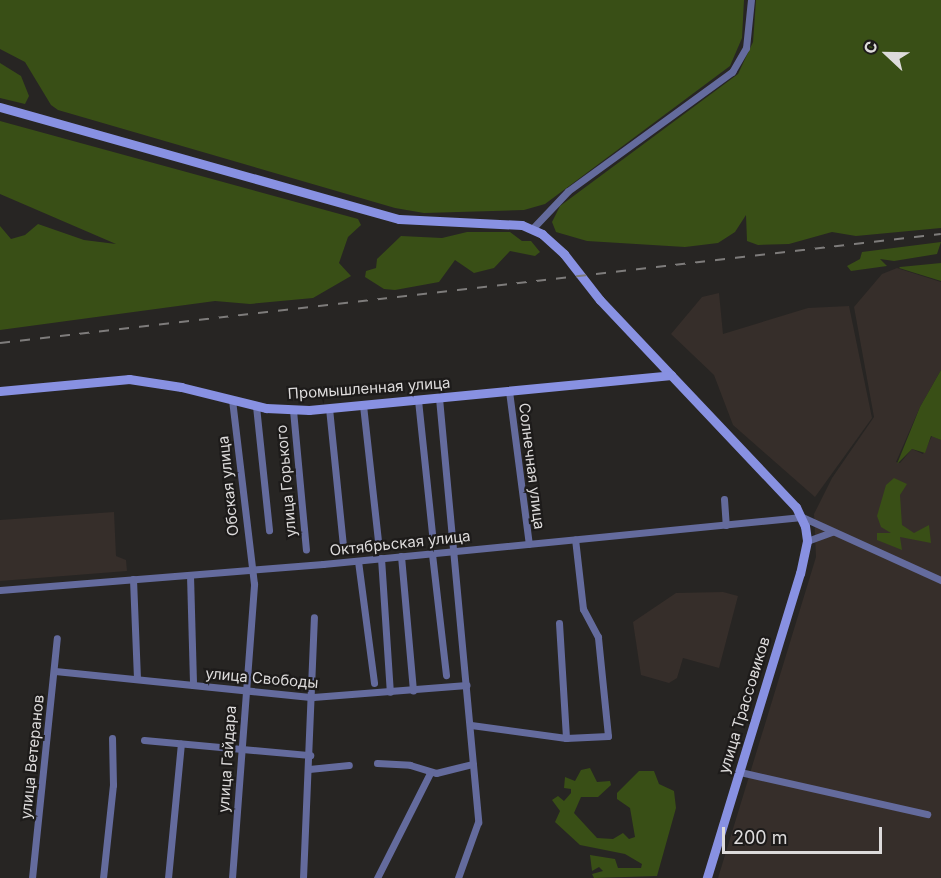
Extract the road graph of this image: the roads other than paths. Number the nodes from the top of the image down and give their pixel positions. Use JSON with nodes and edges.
{"nodes":[{"id":1,"x":751,"y":0,"type":"edge"},
{"id":2,"x":0,"y":107,"type":"edge"},
{"id":3,"x":532,"y":229,"type":"junction"},
{"id":4,"x":671,"y":375,"type":"junction"},
{"id":5,"x":0,"y":391,"type":"edge"},
{"id":6,"x":509,"y":391,"type":"junction"},
{"id":7,"x":439,"y":398,"type":"junction"},
{"id":8,"x":232,"y":400,"type":"junction"},
{"id":9,"x":418,"y":400,"type":"junction"},
{"id":10,"x":363,"y":405,"type":"junction"},
{"id":11,"x":256,"y":406,"type":"junction"},
{"id":12,"x":328,"y":408,"type":"junction"},
{"id":13,"x":293,"y":410,"type":"junction"},
{"id":14,"x":724,"y":499,"type":"dead end"},
{"id":15,"x":802,"y":517,"type":"junction"},
{"id":16,"x":726,"y":525,"type":"junction"},
{"id":17,"x":269,"y":531,"type":"dead end"},
{"id":18,"x":835,"y":532,"type":"junction"},
{"id":19,"x":432,"y":533,"type":"dead end"},
{"id":20,"x":575,"y":540,"type":"junction"},
{"id":21,"x":378,"y":541,"type":"dead end"},
{"id":22,"x":807,"y":541,"type":"junction"},
{"id":23,"x":529,"y":544,"type":"junction"},
{"id":24,"x":343,"y":545,"type":"dead end"},
{"id":25,"x":306,"y":549,"type":"dead end"},
{"id":26,"x":454,"y":551,"type":"junction"},
{"id":27,"x":432,"y":554,"type":"junction"},
{"id":28,"x":401,"y":556,"type":"junction"},
{"id":29,"x":381,"y":558,"type":"junction"},
{"id":30,"x":358,"y":561,"type":"junction"},
{"id":31,"x":252,"y":570,"type":"junction"},
{"id":32,"x":190,"y":575,"type":"junction"},
{"id":33,"x":133,"y":579,"type":"junction"},
{"id":34,"x":941,"y":580,"type":"edge"},
{"id":35,"x":0,"y":590,"type":"edge"},
{"id":36,"x":314,"y":617,"type":"dead end"},
{"id":37,"x":559,"y":623,"type":"dead end"},
{"id":38,"x":57,"y":638,"type":"dead end"},
{"id":39,"x":55,"y":671,"type":"junction"},
{"id":40,"x":446,"y":675,"type":"dead end"},
{"id":41,"x":137,"y":679,"type":"junction"},
{"id":42,"x":374,"y":683,"type":"dead end"},
{"id":43,"x":193,"y":685,"type":"junction"},
{"id":44,"x":467,"y":685,"type":"junction"},
{"id":45,"x":246,"y":690,"type":"junction"},
{"id":46,"x":412,"y":690,"type":"junction"},
{"id":47,"x":390,"y":692,"type":"junction"},
{"id":48,"x":313,"y":698,"type":"junction"},
{"id":49,"x":471,"y":725,"type":"junction"},
{"id":50,"x":112,"y":738,"type":"dead end"},
{"id":51,"x":566,"y":738,"type":"junction"},
{"id":52,"x":144,"y":740,"type":"dead end"},
{"id":53,"x":181,"y":744,"type":"junction"},
{"id":54,"x":241,"y":749,"type":"junction"},
{"id":55,"x":310,"y":755,"type":"junction"},
{"id":56,"x":377,"y":764,"type":"dead end"},
{"id":57,"x":473,"y":764,"type":"junction"},
{"id":58,"x":349,"y":765,"type":"dead end"},
{"id":59,"x":309,"y":769,"type":"junction"},
{"id":60,"x":740,"y":772,"type":"junction"},
{"id":61,"x":430,"y":773,"type":"junction"},
{"id":62,"x":927,"y":814,"type":"dead end"},
{"id":63,"x":32,"y":878,"type":"edge"},
{"id":64,"x":103,"y":878,"type":"edge"},
{"id":65,"x":168,"y":878,"type":"edge"},
{"id":66,"x":232,"y":878,"type":"edge"},
{"id":67,"x":303,"y":878,"type":"edge"},
{"id":68,"x":377,"y":878,"type":"edge"},
{"id":69,"x":458,"y":878,"type":"edge"},
{"id":70,"x":707,"y":878,"type":"edge"}],
"edges":[{"from":1,"to":3,"type":"street"},
{"from":2,"to":3,"type":"main road"},
{"from":3,"to":4,"type":"main road"},
{"from":4,"to":6,"type":"main road","name":"Промышленная улица"},
{"from":4,"to":15,"type":"main road"},
{"from":5,"to":8,"type":"main road","name":"Промышленная улица"},
{"from":6,"to":7,"type":"main road","name":"Промышленная улица"},
{"from":6,"to":23,"type":"street","name":"Солнечная улица"},
{"from":7,"to":9,"type":"main road","name":"Промышленная улица"},
{"from":7,"to":26,"type":"street"},
{"from":8,"to":11,"type":"main road","name":"Промышленная улица"},
{"from":8,"to":31,"type":"street","name":"Обская улица"},
{"from":9,"to":10,"type":"main road","name":"Промышленная улица"},
{"from":9,"to":19,"type":"street"},
{"from":10,"to":12,"type":"main road","name":"Промышленная улица"},
{"from":10,"to":21,"type":"street"},
{"from":11,"to":13,"type":"main road","name":"Промышленная улица"},
{"from":11,"to":17,"type":"street"},
{"from":12,"to":13,"type":"main road","name":"Промышленная улица"},
{"from":12,"to":24,"type":"street"},
{"from":13,"to":25,"type":"street","name":"улица Горького"},
{"from":14,"to":16,"type":"street"},
{"from":15,"to":16,"type":"street","name":"Октябрьская улица"},
{"from":15,"to":18,"type":"street"},
{"from":15,"to":22,"type":"main road"},
{"from":16,"to":20,"type":"street","name":"Октябрьская улица"},
{"from":18,"to":22,"type":"street"},
{"from":18,"to":34,"type":"street"},
{"from":20,"to":23,"type":"street","name":"Октябрьская улица"},
{"from":20,"to":51,"type":"street"},
{"from":22,"to":60,"type":"main road","name":"улица Трассовиков"},
{"from":23,"to":26,"type":"street","name":"Октябрьская улица"},
{"from":26,"to":27,"type":"street","name":"Октябрьская улица"},
{"from":26,"to":44,"type":"street"},
{"from":27,"to":28,"type":"street","name":"Октябрьская улица"},
{"from":27,"to":40,"type":"street"},
{"from":28,"to":29,"type":"street","name":"Октябрьская улица"},
{"from":28,"to":46,"type":"street"},
{"from":29,"to":30,"type":"street","name":"Октябрьская улица"},
{"from":29,"to":47,"type":"street"},
{"from":30,"to":31,"type":"street","name":"Октябрьская улица"},
{"from":30,"to":42,"type":"street"},
{"from":31,"to":32,"type":"street","name":"Октябрьская улица"},
{"from":31,"to":45,"type":"street","name":"улица Гайдара"},
{"from":32,"to":33,"type":"street","name":"Октябрьская улица"},
{"from":32,"to":43,"type":"street"},
{"from":33,"to":35,"type":"street","name":"Октябрьская улица"},
{"from":33,"to":41,"type":"street"},
{"from":36,"to":48,"type":"street"},
{"from":37,"to":51,"type":"street"},
{"from":38,"to":39,"type":"street","name":"улица Ветеранов"},
{"from":39,"to":41,"type":"street","name":"улица Свободы"},
{"from":39,"to":63,"type":"street","name":"улица Ветеранов"},
{"from":41,"to":43,"type":"street","name":"улица Свободы"},
{"from":43,"to":45,"type":"street","name":"улица Свободы"},
{"from":44,"to":46,"type":"street","name":"улица Свободы"},
{"from":44,"to":49,"type":"street"},
{"from":45,"to":48,"type":"street","name":"улица Свободы"},
{"from":45,"to":54,"type":"street","name":"улица Гайдара"},
{"from":46,"to":47,"type":"street","name":"улица Свободы"},
{"from":47,"to":48,"type":"street","name":"улица Свободы"},
{"from":48,"to":55,"type":"street"},
{"from":49,"to":51,"type":"street"},
{"from":49,"to":57,"type":"street"},
{"from":50,"to":64,"type":"street"},
{"from":52,"to":53,"type":"street"},
{"from":53,"to":54,"type":"street"},
{"from":53,"to":65,"type":"street"},
{"from":54,"to":55,"type":"street"},
{"from":54,"to":66,"type":"street","name":"улица Гайдара"},
{"from":55,"to":59,"type":"street"},
{"from":56,"to":61,"type":"street"},
{"from":57,"to":61,"type":"street"},
{"from":57,"to":69,"type":"street"},
{"from":58,"to":59,"type":"street"},
{"from":59,"to":67,"type":"street"},
{"from":60,"to":62,"type":"street"},
{"from":60,"to":70,"type":"main road","name":"улица Трассовиков"},
{"from":61,"to":68,"type":"street"}]}
